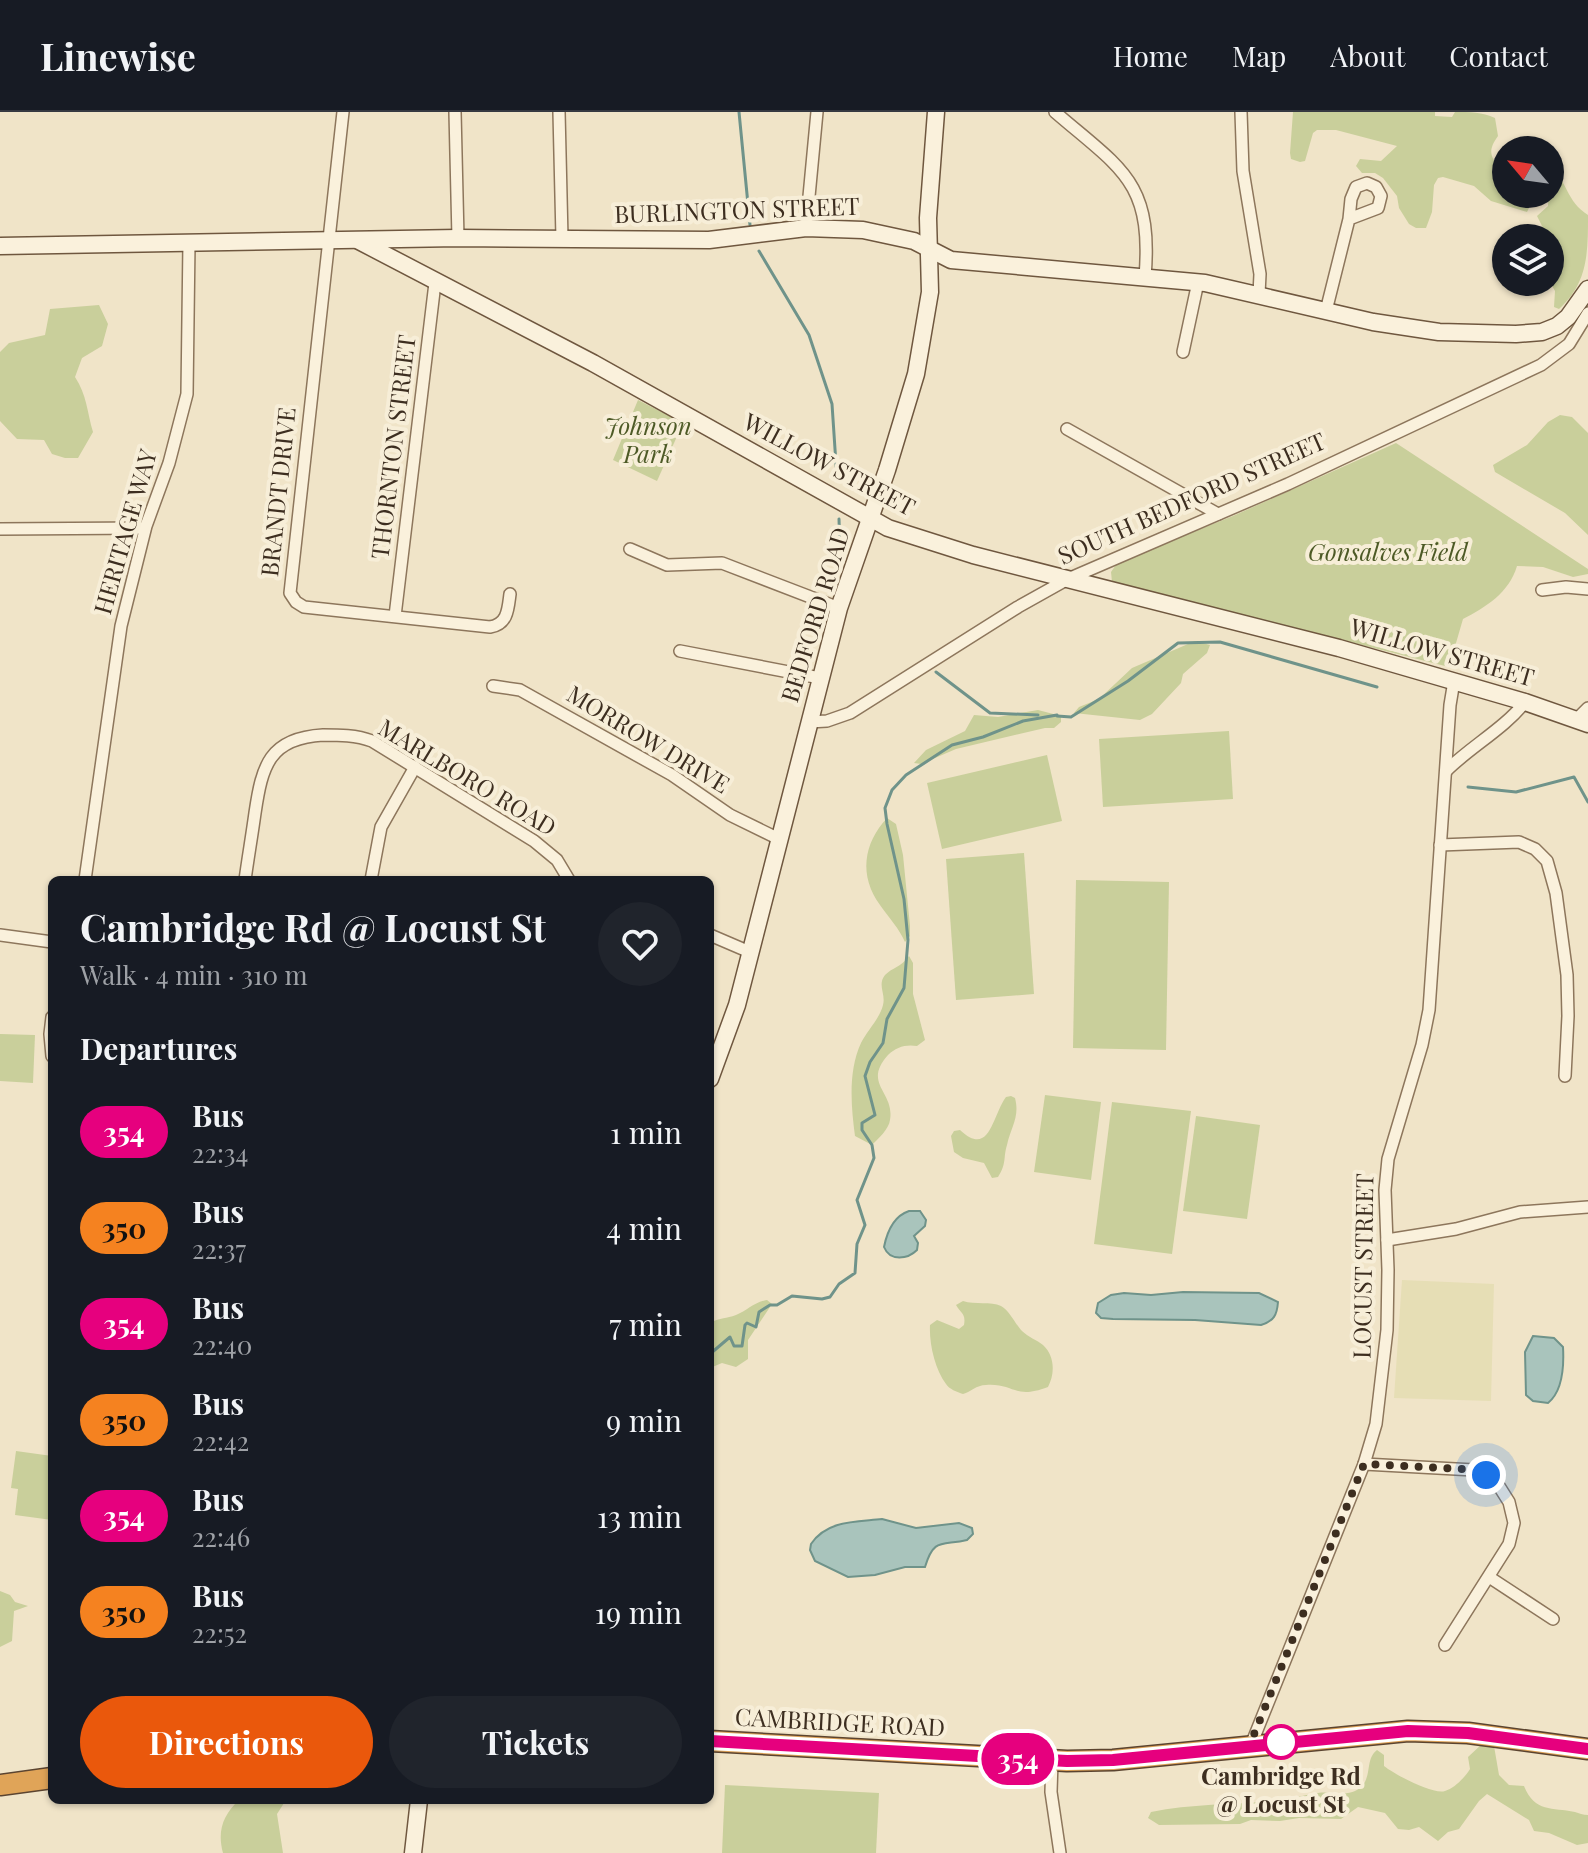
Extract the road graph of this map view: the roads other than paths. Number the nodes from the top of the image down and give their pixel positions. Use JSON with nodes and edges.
{"nodes":[{"id":1,"x":343,"y":112,"type":"edge"},
{"id":2,"x":455,"y":112,"type":"edge"},
{"id":3,"x":559,"y":112,"type":"edge"},
{"id":4,"x":817,"y":112,"type":"edge"},
{"id":5,"x":936,"y":112,"type":"edge"},
{"id":6,"x":1055,"y":112,"type":"edge"},
{"id":7,"x":1241,"y":112,"type":"edge"},
{"id":8,"x":1349,"y":219,"type":"dead end"},
{"id":9,"x":806,"y":228,"type":"junction"},
{"id":10,"x":458,"y":238,"type":"junction"},
{"id":11,"x":562,"y":238,"type":"junction"},
{"id":12,"x":330,"y":241,"type":"junction"},
{"id":13,"x":359,"y":241,"type":"junction"},
{"id":14,"x":189,"y":243,"type":"junction"},
{"id":15,"x":0,"y":246,"type":"edge"},
{"id":16,"x":929,"y":249,"type":"junction"},
{"id":17,"x":1145,"y":277,"type":"junction"},
{"id":18,"x":1198,"y":282,"type":"junction"},
{"id":19,"x":435,"y":283,"type":"junction"},
{"id":20,"x":1588,"y":289,"type":"edge"},
{"id":21,"x":1259,"y":294,"type":"junction"},
{"id":22,"x":1326,"y":311,"type":"junction"},
{"id":23,"x":1588,"y":313,"type":"edge"},
{"id":24,"x":1183,"y":352,"type":"dead end"},
{"id":25,"x":1067,"y":429,"type":"dead end"},
{"id":26,"x":1218,"y":514,"type":"junction"},
{"id":27,"x":870,"y":519,"type":"junction"},
{"id":28,"x":145,"y":528,"type":"junction"},
{"id":29,"x":0,"y":529,"type":"edge"},
{"id":30,"x":630,"y":549,"type":"dead end"},
{"id":31,"x":1068,"y":579,"type":"junction"},
{"id":32,"x":1588,"y":589,"type":"edge"},
{"id":33,"x":1542,"y":590,"type":"dead end"},
{"id":34,"x":510,"y":594,"type":"dead end"},
{"id":35,"x":839,"y":608,"type":"junction"},
{"id":36,"x":395,"y":616,"type":"junction"},
{"id":37,"x":680,"y":651,"type":"dead end"},
{"id":38,"x":820,"y":678,"type":"junction"},
{"id":39,"x":1454,"y":681,"type":"junction"},
{"id":40,"x":493,"y":686,"type":"dead end"},
{"id":41,"x":1525,"y":702,"type":"junction"},
{"id":42,"x":1584,"y":717,"type":"edge"},
{"id":43,"x":809,"y":722,"type":"junction"},
{"id":44,"x":415,"y":767,"type":"junction"},
{"id":45,"x":1446,"y":771,"type":"junction"},
{"id":46,"x":779,"y":839,"type":"junction"},
{"id":47,"x":1440,"y":845,"type":"junction"},
{"id":48,"x":86,"y":876,"type":"edge"},
{"id":49,"x":246,"y":876,"type":"edge"},
{"id":50,"x":372,"y":876,"type":"edge"},
{"id":51,"x":567,"y":876,"type":"edge"},
{"id":52,"x":0,"y":935,"type":"edge"},
{"id":53,"x":714,"y":937,"type":"edge"},
{"id":54,"x":48,"y":941,"type":"edge"},
{"id":55,"x":752,"y":953,"type":"junction"},
{"id":56,"x":715,"y":1054,"type":"edge"},
{"id":57,"x":1565,"y":1076,"type":"dead end"},
{"id":58,"x":1588,"y":1207,"type":"edge"},
{"id":59,"x":1387,"y":1240,"type":"junction"},
{"id":60,"x":1364,"y":1464,"type":"junction"},
{"id":61,"x":1489,"y":1577,"type":"junction"},
{"id":62,"x":1553,"y":1619,"type":"dead end"},
{"id":63,"x":1445,"y":1645,"type":"dead end"},
{"id":64,"x":714,"y":1741,"type":"edge"},
{"id":65,"x":1251,"y":1745,"type":"junction"},
{"id":66,"x":1588,"y":1749,"type":"edge"},
{"id":67,"x":1052,"y":1761,"type":"junction"},
{"id":68,"x":48,"y":1779,"type":"edge"},
{"id":69,"x":0,"y":1785,"type":"edge"},
{"id":70,"x":419,"y":1804,"type":"edge"},
{"id":71,"x":413,"y":1853,"type":"edge"},
{"id":72,"x":1060,"y":1853,"type":"edge"}],
"edges":[{"from":1,"to":12,"type":"street","name":"BRANDT DRIVE"},
{"from":2,"to":10,"type":"street"},
{"from":3,"to":11,"type":"street"},
{"from":4,"to":9,"type":"street"},
{"from":5,"to":16,"type":"street","name":"BEDFORD ROAD"},
{"from":6,"to":17,"type":"street"},
{"from":7,"to":21,"type":"street"},
{"from":8,"to":22,"type":"street"},
{"from":9,"to":11,"type":"street","name":"BURLINGTON STREET"},
{"from":9,"to":16,"type":"street","name":"BURLINGTON STREET"},
{"from":10,"to":11,"type":"street","name":"BURLINGTON STREET"},
{"from":10,"to":13,"type":"street","name":"BURLINGTON STREET"},
{"from":12,"to":13,"type":"street","name":"BURLINGTON STREET"},
{"from":12,"to":14,"type":"street","name":"BURLINGTON STREET"},
{"from":12,"to":36,"type":"street","name":"BRANDT DRIVE"},
{"from":13,"to":19,"type":"street","name":"WILLOW STREET"},
{"from":14,"to":15,"type":"street","name":"BURLINGTON STREET"},
{"from":14,"to":28,"type":"street","name":"HERITAGE WAY"},
{"from":16,"to":17,"type":"street","name":"BURLINGTON STREET"},
{"from":16,"to":27,"type":"street","name":"BEDFORD ROAD"},
{"from":17,"to":18,"type":"street","name":"BURLINGTON STREET"},
{"from":18,"to":21,"type":"street","name":"BURLINGTON STREET"},
{"from":18,"to":24,"type":"street"},
{"from":19,"to":27,"type":"street","name":"WILLOW STREET"},
{"from":19,"to":36,"type":"street","name":"THORNTON STREET"},
{"from":20,"to":22,"type":"street","name":"BURLINGTON STREET"},
{"from":21,"to":22,"type":"street","name":"BURLINGTON STREET"},
{"from":23,"to":26,"type":"street","name":"SOUTH BEDFORD STREET"},
{"from":25,"to":26,"type":"street"},
{"from":26,"to":31,"type":"street","name":"SOUTH BEDFORD STREET"},
{"from":27,"to":31,"type":"street","name":"WILLOW STREET"},
{"from":27,"to":35,"type":"street","name":"BEDFORD ROAD"},
{"from":28,"to":29,"type":"street"},
{"from":28,"to":48,"type":"street","name":"HERITAGE WAY"},
{"from":30,"to":35,"type":"street"},
{"from":31,"to":39,"type":"street","name":"WILLOW STREET"},
{"from":31,"to":43,"type":"street","name":"SOUTH BEDFORD STREET"},
{"from":32,"to":33,"type":"street"},
{"from":34,"to":36,"type":"street","name":"BRANDT DRIVE"},
{"from":35,"to":38,"type":"street","name":"BEDFORD ROAD"},
{"from":37,"to":38,"type":"street"},
{"from":38,"to":43,"type":"street","name":"BEDFORD ROAD"},
{"from":39,"to":41,"type":"street","name":"WILLOW STREET"},
{"from":39,"to":45,"type":"street","name":"LOCUST STREET"},
{"from":40,"to":46,"type":"street","name":"MORROW DRIVE"},
{"from":41,"to":42,"type":"street","name":"WILLOW STREET"},
{"from":41,"to":45,"type":"street"},
{"from":43,"to":46,"type":"street","name":"BEDFORD ROAD"},
{"from":44,"to":49,"type":"street","name":"MARLBORO ROAD"},
{"from":44,"to":50,"type":"street"},
{"from":44,"to":51,"type":"street","name":"MARLBORO ROAD"},
{"from":45,"to":47,"type":"street","name":"LOCUST STREET"},
{"from":46,"to":55,"type":"street","name":"BEDFORD ROAD"},
{"from":47,"to":57,"type":"street"},
{"from":47,"to":59,"type":"street","name":"LOCUST STREET"},
{"from":52,"to":54,"type":"street"},
{"from":53,"to":55,"type":"street"},
{"from":55,"to":56,"type":"street","name":"BEDFORD ROAD"},
{"from":58,"to":59,"type":"street"},
{"from":59,"to":60,"type":"street","name":"LOCUST STREET"},
{"from":60,"to":61,"type":"street"},
{"from":60,"to":65,"type":"street","name":"LOCUST STREET"},
{"from":61,"to":62,"type":"street"},
{"from":61,"to":63,"type":"street"},
{"from":64,"to":67,"type":"highway","name":"CAMBRIDGE ROAD"},
{"from":65,"to":66,"type":"highway","name":"CAMBRIDGE ROAD"},
{"from":65,"to":67,"type":"highway","name":"CAMBRIDGE ROAD"},
{"from":67,"to":72,"type":"street"},
{"from":68,"to":69,"type":"highway"},
{"from":70,"to":71,"type":"street"}]}
